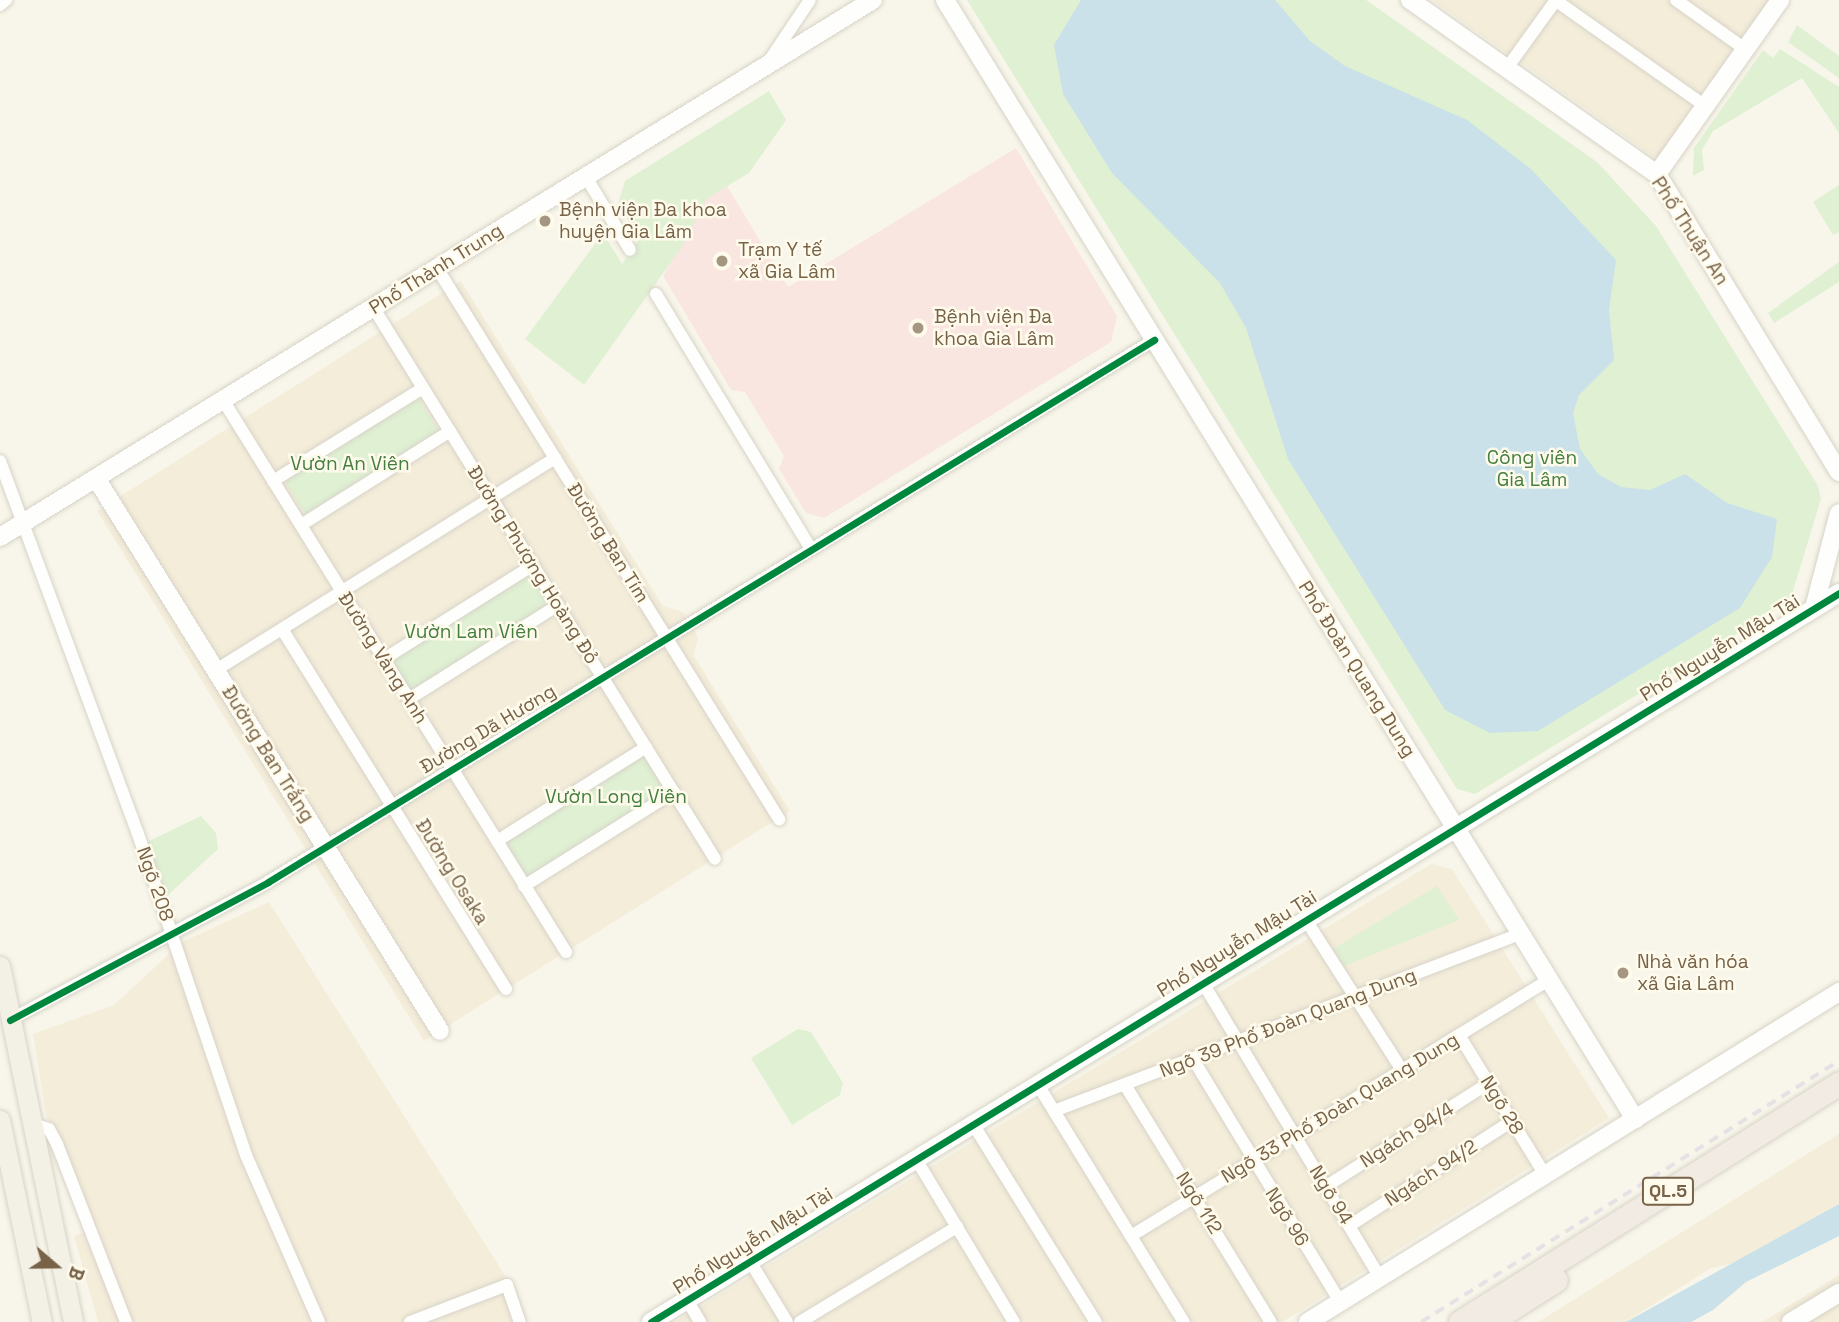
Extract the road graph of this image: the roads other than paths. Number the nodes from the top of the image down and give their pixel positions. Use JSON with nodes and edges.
{"nodes":[{"id":1,"x":6,"y":0,"type":"edge"},
{"id":2,"x":810,"y":0,"type":"edge"},
{"id":3,"x":873,"y":0,"type":"edge"},
{"id":4,"x":945,"y":0,"type":"edge"},
{"id":5,"x":1410,"y":0,"type":"edge"},
{"id":6,"x":1555,"y":0,"type":"edge"},
{"id":7,"x":1675,"y":0,"type":"edge"},
{"id":8,"x":1780,"y":0,"type":"edge"},
{"id":9,"x":0,"y":5,"type":"edge"},
{"id":10,"x":1745,"y":49,"type":"junction"},
{"id":11,"x":766,"y":65,"type":"junction"},
{"id":12,"x":1507,"y":68,"type":"junction"},
{"id":13,"x":1705,"y":106,"type":"junction"},
{"id":14,"x":1657,"y":174,"type":"junction"},
{"id":15,"x":586,"y":177,"type":"junction"},
{"id":16,"x":630,"y":250,"type":"dead end"},
{"id":17,"x":437,"y":268,"type":"junction"},
{"id":18,"x":656,"y":294,"type":"dead end"},
{"id":19,"x":373,"y":307,"type":"junction"},
{"id":20,"x":1154,"y":340,"type":"junction"},
{"id":21,"x":423,"y":388,"type":"junction"},
{"id":22,"x":223,"y":400,"type":"junction"},
{"id":23,"x":450,"y":432,"type":"junction"},
{"id":24,"x":555,"y":458,"type":"junction"},
{"id":25,"x":0,"y":461,"type":"edge"},
{"id":26,"x":1839,"y":472,"type":"edge"},
{"id":27,"x":96,"y":478,"type":"junction"},
{"id":28,"x":274,"y":481,"type":"junction"},
{"id":29,"x":492,"y":498,"type":"junction"},
{"id":30,"x":1839,"y":513,"type":"edge"},
{"id":31,"x":24,"y":523,"type":"junction"},
{"id":32,"x":301,"y":525,"type":"junction"},
{"id":33,"x":0,"y":537,"type":"edge"},
{"id":34,"x":811,"y":549,"type":"junction"},
{"id":35,"x":533,"y":565,"type":"junction"},
{"id":36,"x":342,"y":592,"type":"junction"},
{"id":37,"x":1839,"y":593,"type":"edge"},
{"id":38,"x":558,"y":605,"type":"junction"},
{"id":39,"x":1814,"y":608,"type":"junction"},
{"id":40,"x":282,"y":629,"type":"junction"},
{"id":41,"x":667,"y":639,"type":"junction"},
{"id":42,"x":384,"y":659,"type":"junction"},
{"id":43,"x":216,"y":670,"type":"junction"},
{"id":44,"x":603,"y":678,"type":"junction"},
{"id":45,"x":409,"y":699,"type":"junction"},
{"id":46,"x":646,"y":747,"type":"junction"},
{"id":47,"x":452,"y":769,"type":"junction"},
{"id":48,"x":674,"y":792,"type":"junction"},
{"id":49,"x":392,"y":806,"type":"junction"},
{"id":50,"x":779,"y":819,"type":"dead end"},
{"id":51,"x":1456,"y":828,"type":"junction"},
{"id":52,"x":496,"y":841,"type":"junction"},
{"id":53,"x":325,"y":847,"type":"junction"},
{"id":54,"x":715,"y":859,"type":"dead end"},
{"id":55,"x":524,"y":886,"type":"junction"},
{"id":56,"x":1306,"y":920,"type":"junction"},
{"id":57,"x":171,"y":931,"type":"junction"},
{"id":58,"x":1521,"y":934,"type":"junction"},
{"id":59,"x":566,"y":952,"type":"dead end"},
{"id":60,"x":0,"y":967,"type":"edge"},
{"id":61,"x":1549,"y":980,"type":"junction"},
{"id":62,"x":1203,"y":983,"type":"junction"},
{"id":63,"x":506,"y":989,"type":"dead end"},
{"id":64,"x":1839,"y":992,"type":"edge"},
{"id":65,"x":1355,"y":997,"type":"junction"},
{"id":66,"x":10,"y":1020,"type":"junction"},
{"id":67,"x":440,"y":1031,"type":"dead end"},
{"id":68,"x":1460,"y":1035,"type":"junction"},
{"id":69,"x":1238,"y":1042,"type":"junction"},
{"id":70,"x":1193,"y":1059,"type":"junction"},
{"id":71,"x":1402,"y":1070,"type":"junction"},
{"id":72,"x":1489,"y":1083,"type":"junction"},
{"id":73,"x":1839,"y":1083,"type":"edge"},
{"id":74,"x":1038,"y":1085,"type":"junction"},
{"id":75,"x":1125,"y":1085,"type":"junction"},
{"id":76,"x":1839,"y":1100,"type":"edge"},
{"id":77,"x":1054,"y":1111,"type":"junction"},
{"id":78,"x":1635,"y":1119,"type":"junction"},
{"id":79,"x":0,"y":1120,"type":"edge"},
{"id":80,"x":1512,"y":1121,"type":"junction"},
{"id":81,"x":30,"y":1123,"type":"junction"},
{"id":82,"x":973,"y":1125,"type":"junction"},
{"id":83,"x":1295,"y":1136,"type":"junction"},
{"id":84,"x":916,"y":1159,"type":"junction"},
{"id":85,"x":1253,"y":1161,"type":"junction"},
{"id":86,"x":1545,"y":1175,"type":"junction"},
{"id":87,"x":1325,"y":1187,"type":"junction"},
{"id":88,"x":1195,"y":1197,"type":"junction"},
{"id":89,"x":1349,"y":1226,"type":"junction"},
{"id":90,"x":50,"y":1227,"type":"junction"},
{"id":91,"x":957,"y":1227,"type":"junction"},
{"id":92,"x":22,"y":1235,"type":"junction"},
{"id":93,"x":1131,"y":1236,"type":"junction"},
{"id":94,"x":750,"y":1261,"type":"junction"},
{"id":95,"x":1380,"y":1277,"type":"junction"},
{"id":96,"x":1839,"y":1293,"type":"edge"},
{"id":97,"x":687,"y":1300,"type":"junction"},
{"id":98,"x":1340,"y":1302,"type":"junction"},
{"id":99,"x":1486,"y":1316,"type":"edge"},
{"id":100,"x":42,"y":1322,"type":"edge"},
{"id":101,"x":72,"y":1322,"type":"edge"},
{"id":102,"x":126,"y":1322,"type":"edge"},
{"id":103,"x":319,"y":1322,"type":"edge"},
{"id":104,"x":410,"y":1322,"type":"edge"},
{"id":105,"x":520,"y":1322,"type":"edge"},
{"id":106,"x":651,"y":1322,"type":"edge"},
{"id":107,"x":700,"y":1322,"type":"edge"},
{"id":108,"x":787,"y":1322,"type":"edge"},
{"id":109,"x":800,"y":1322,"type":"edge"},
{"id":110,"x":1014,"y":1322,"type":"edge"},
{"id":111,"x":1096,"y":1322,"type":"edge"},
{"id":112,"x":1184,"y":1322,"type":"edge"},
{"id":113,"x":1271,"y":1322,"type":"edge"},
{"id":114,"x":1308,"y":1322,"type":"edge"},
{"id":115,"x":1791,"y":1322,"type":"edge"}],
"edges":[{"from":1,"to":9,"type":"street"},
{"from":2,"to":11,"type":"street"},
{"from":3,"to":11,"type":"street","name":"Phố Thành Trung"},
{"from":4,"to":20,"type":"street","name":"Phố Đoàn Quang Dung"},
{"from":5,"to":12,"type":"street","name":"Phố Thuận An"},
{"from":6,"to":12,"type":"street"},
{"from":6,"to":13,"type":"street"},
{"from":7,"to":10,"type":"street"},
{"from":8,"to":10,"type":"street"},
{"from":10,"to":13,"type":"street"},
{"from":11,"to":15,"type":"street","name":"Phố Thành Trung"},
{"from":12,"to":14,"type":"street","name":"Phố Thuận An"},
{"from":13,"to":14,"type":"street"},
{"from":14,"to":26,"type":"street","name":"Phố Thuận An"},
{"from":15,"to":16,"type":"street"},
{"from":15,"to":17,"type":"street","name":"Phố Thành Trung"},
{"from":17,"to":19,"type":"street","name":"Phố Thành Trung"},
{"from":17,"to":24,"type":"street","name":"Đường Ban Tím"},
{"from":18,"to":34,"type":"street"},
{"from":19,"to":21,"type":"street","name":"Đường Phượng Hoàng Đỏ"},
{"from":19,"to":22,"type":"street","name":"Phố Thành Trung"},
{"from":20,"to":34,"type":"street","name":"Đường Dã Hương"},
{"from":20,"to":51,"type":"street","name":"Phố Đoàn Quang Dung"},
{"from":21,"to":23,"type":"street","name":"Đường Phượng Hoàng Đỏ"},
{"from":21,"to":28,"type":"street"},
{"from":22,"to":27,"type":"street","name":"Phố Thành Trung"},
{"from":22,"to":28,"type":"street","name":"Đường Vàng Anh"},
{"from":23,"to":29,"type":"street","name":"Đường Phượng Hoàng Đỏ"},
{"from":23,"to":32,"type":"street"},
{"from":24,"to":29,"type":"street"},
{"from":24,"to":41,"type":"street","name":"Đường Ban Tím"},
{"from":25,"to":31,"type":"street","name":"Ngõ 208"},
{"from":27,"to":31,"type":"street","name":"Phố Thành Trung"},
{"from":27,"to":43,"type":"street","name":"Đường Ban Trắng"},
{"from":28,"to":32,"type":"street","name":"Đường Vàng Anh"},
{"from":29,"to":35,"type":"street","name":"Đường Phượng Hoàng Đỏ"},
{"from":29,"to":36,"type":"street"},
{"from":30,"to":39,"type":"street"},
{"from":31,"to":33,"type":"street","name":"Phố Thành Trung"},
{"from":31,"to":57,"type":"street","name":"Ngõ 208"},
{"from":32,"to":36,"type":"street","name":"Đường Vàng Anh"},
{"from":34,"to":41,"type":"street","name":"Đường Dã Hương"},
{"from":35,"to":38,"type":"street","name":"Đường Phượng Hoàng Đỏ"},
{"from":35,"to":42,"type":"street"},
{"from":36,"to":40,"type":"street"},
{"from":36,"to":42,"type":"street","name":"Đường Vàng Anh"},
{"from":37,"to":39,"type":"street","name":"Phố Nguyễn Mậu Tài"},
{"from":38,"to":44,"type":"street","name":"Đường Phượng Hoàng Đỏ"},
{"from":38,"to":45,"type":"street"},
{"from":39,"to":51,"type":"street","name":"Phố Nguyễn Mậu Tài"},
{"from":40,"to":43,"type":"street"},
{"from":40,"to":49,"type":"street","name":"Đường Osaka"},
{"from":41,"to":44,"type":"street","name":"Đường Dã Hương"},
{"from":41,"to":50,"type":"street","name":"Đường Ban Tím"},
{"from":42,"to":45,"type":"street","name":"Đường Vàng Anh"},
{"from":43,"to":53,"type":"street","name":"Đường Ban Trắng"},
{"from":44,"to":46,"type":"street","name":"Đường Phượng Hoàng Đỏ"},
{"from":44,"to":47,"type":"street","name":"Đường Dã Hương"},
{"from":45,"to":47,"type":"street","name":"Đường Vàng Anh"},
{"from":46,"to":48,"type":"street","name":"Đường Phượng Hoàng Đỏ"},
{"from":46,"to":52,"type":"street"},
{"from":47,"to":49,"type":"street","name":"Đường Dã Hương"},
{"from":47,"to":52,"type":"street","name":"Đường Vàng Anh"},
{"from":48,"to":54,"type":"street","name":"Đường Phượng Hoàng Đỏ"},
{"from":48,"to":55,"type":"street"},
{"from":49,"to":53,"type":"street","name":"Đường Dã Hương"},
{"from":49,"to":63,"type":"street","name":"Đường Osaka"},
{"from":51,"to":56,"type":"street","name":"Phố Nguyễn Mậu Tài"},
{"from":51,"to":58,"type":"street","name":"Phố Đoàn Quang Dung"},
{"from":52,"to":55,"type":"street","name":"Đường Vàng Anh"},
{"from":53,"to":57,"type":"street","name":"Đường Dã Hương"},
{"from":53,"to":67,"type":"street","name":"Đường Ban Trắng"},
{"from":55,"to":59,"type":"street","name":"Đường Vàng Anh"},
{"from":56,"to":62,"type":"street","name":"Phố Nguyễn Mậu Tài"},
{"from":56,"to":65,"type":"street"},
{"from":57,"to":66,"type":"street","name":"Đường Dã Hương"},
{"from":57,"to":103,"type":"street","name":"Ngõ 208"},
{"from":58,"to":61,"type":"street","name":"Phố Đoàn Quang Dung"},
{"from":58,"to":65,"type":"street","name":"Ngõ 39 Phố Đoàn Quang Dung"},
{"from":60,"to":66,"type":"main road"},
{"from":61,"to":68,"type":"street","name":"Ngõ 33 Phố Đoàn Quang Dung"},
{"from":61,"to":78,"type":"street","name":"Phố Đoàn Quang Dung"},
{"from":62,"to":69,"type":"street","name":"Ngõ 94"},
{"from":62,"to":74,"type":"street","name":"Phố Nguyễn Mậu Tài"},
{"from":64,"to":78,"type":"street"},
{"from":65,"to":69,"type":"street","name":"Ngõ 39 Phố Đoàn Quang Dung"},
{"from":65,"to":71,"type":"street"},
{"from":66,"to":81,"type":"main road"},
{"from":68,"to":71,"type":"street","name":"Ngõ 33 Phố Đoàn Quang Dung"},
{"from":68,"to":72,"type":"street","name":"Ngõ 28"},
{"from":69,"to":70,"type":"street","name":"Ngõ 39 Phố Đoàn Quang Dung"},
{"from":69,"to":83,"type":"street","name":"Ngõ 94"},
{"from":70,"to":75,"type":"street","name":"Ngõ 39 Phố Đoàn Quang Dung"},
{"from":70,"to":85,"type":"street","name":"Ngõ 96"},
{"from":71,"to":83,"type":"street","name":"Ngõ 33 Phố Đoàn Quang Dung"},
{"from":72,"to":80,"type":"street","name":"Ngõ 28"},
{"from":72,"to":87,"type":"street","name":"Ngách 94/4"},
{"from":73,"to":99,"type":"highway","number":"QL.5"},
{"from":74,"to":77,"type":"street"},
{"from":74,"to":82,"type":"street","name":"Phố Nguyễn Mậu Tài"},
{"from":75,"to":77,"type":"street","name":"Ngõ 39 Phố Đoàn Quang Dung"},
{"from":75,"to":88,"type":"street","name":"Ngõ 112"},
{"from":76,"to":99,"type":"highway","number":"QL.5"},
{"from":77,"to":93,"type":"street"},
{"from":78,"to":86,"type":"street"},
{"from":79,"to":92,"type":"main road"},
{"from":80,"to":86,"type":"street","name":"Ngõ 28"},
{"from":80,"to":89,"type":"street","name":"Ngách 94/2"},
{"from":81,"to":90,"type":"main road"},
{"from":81,"to":102,"type":"street"},
{"from":82,"to":84,"type":"street","name":"Phố Nguyễn Mậu Tài"},
{"from":82,"to":111,"type":"street"},
{"from":83,"to":85,"type":"street","name":"Ngõ 33 Phố Đoàn Quang Dung"},
{"from":83,"to":87,"type":"street","name":"Ngõ 94"},
{"from":84,"to":91,"type":"street"},
{"from":84,"to":94,"type":"street","name":"Phố Nguyễn Mậu Tài"},
{"from":85,"to":88,"type":"street","name":"Ngõ 33 Phố Đoàn Quang Dung"},
{"from":85,"to":98,"type":"street","name":"Ngõ 96"},
{"from":86,"to":95,"type":"street"},
{"from":87,"to":89,"type":"street","name":"Ngõ 94"},
{"from":88,"to":93,"type":"street","name":"Ngõ 33 Phố Đoàn Quang Dung"},
{"from":88,"to":113,"type":"street","name":"Ngõ 112"},
{"from":89,"to":95,"type":"street","name":"Ngõ 94"},
{"from":90,"to":92,"type":"main road"},
{"from":90,"to":101,"type":"main road"},
{"from":91,"to":109,"type":"street"},
{"from":91,"to":110,"type":"street"},
{"from":92,"to":100,"type":"main road"},
{"from":93,"to":112,"type":"street"},
{"from":94,"to":97,"type":"street","name":"Phố Nguyễn Mậu Tài"},
{"from":94,"to":108,"type":"street"},
{"from":95,"to":98,"type":"street"},
{"from":96,"to":115,"type":"street"},
{"from":97,"to":106,"type":"street","name":"Phố Nguyễn Mậu Tài"},
{"from":97,"to":107,"type":"street"},
{"from":98,"to":114,"type":"street"},
{"from":104,"to":105,"type":"street"}]}
